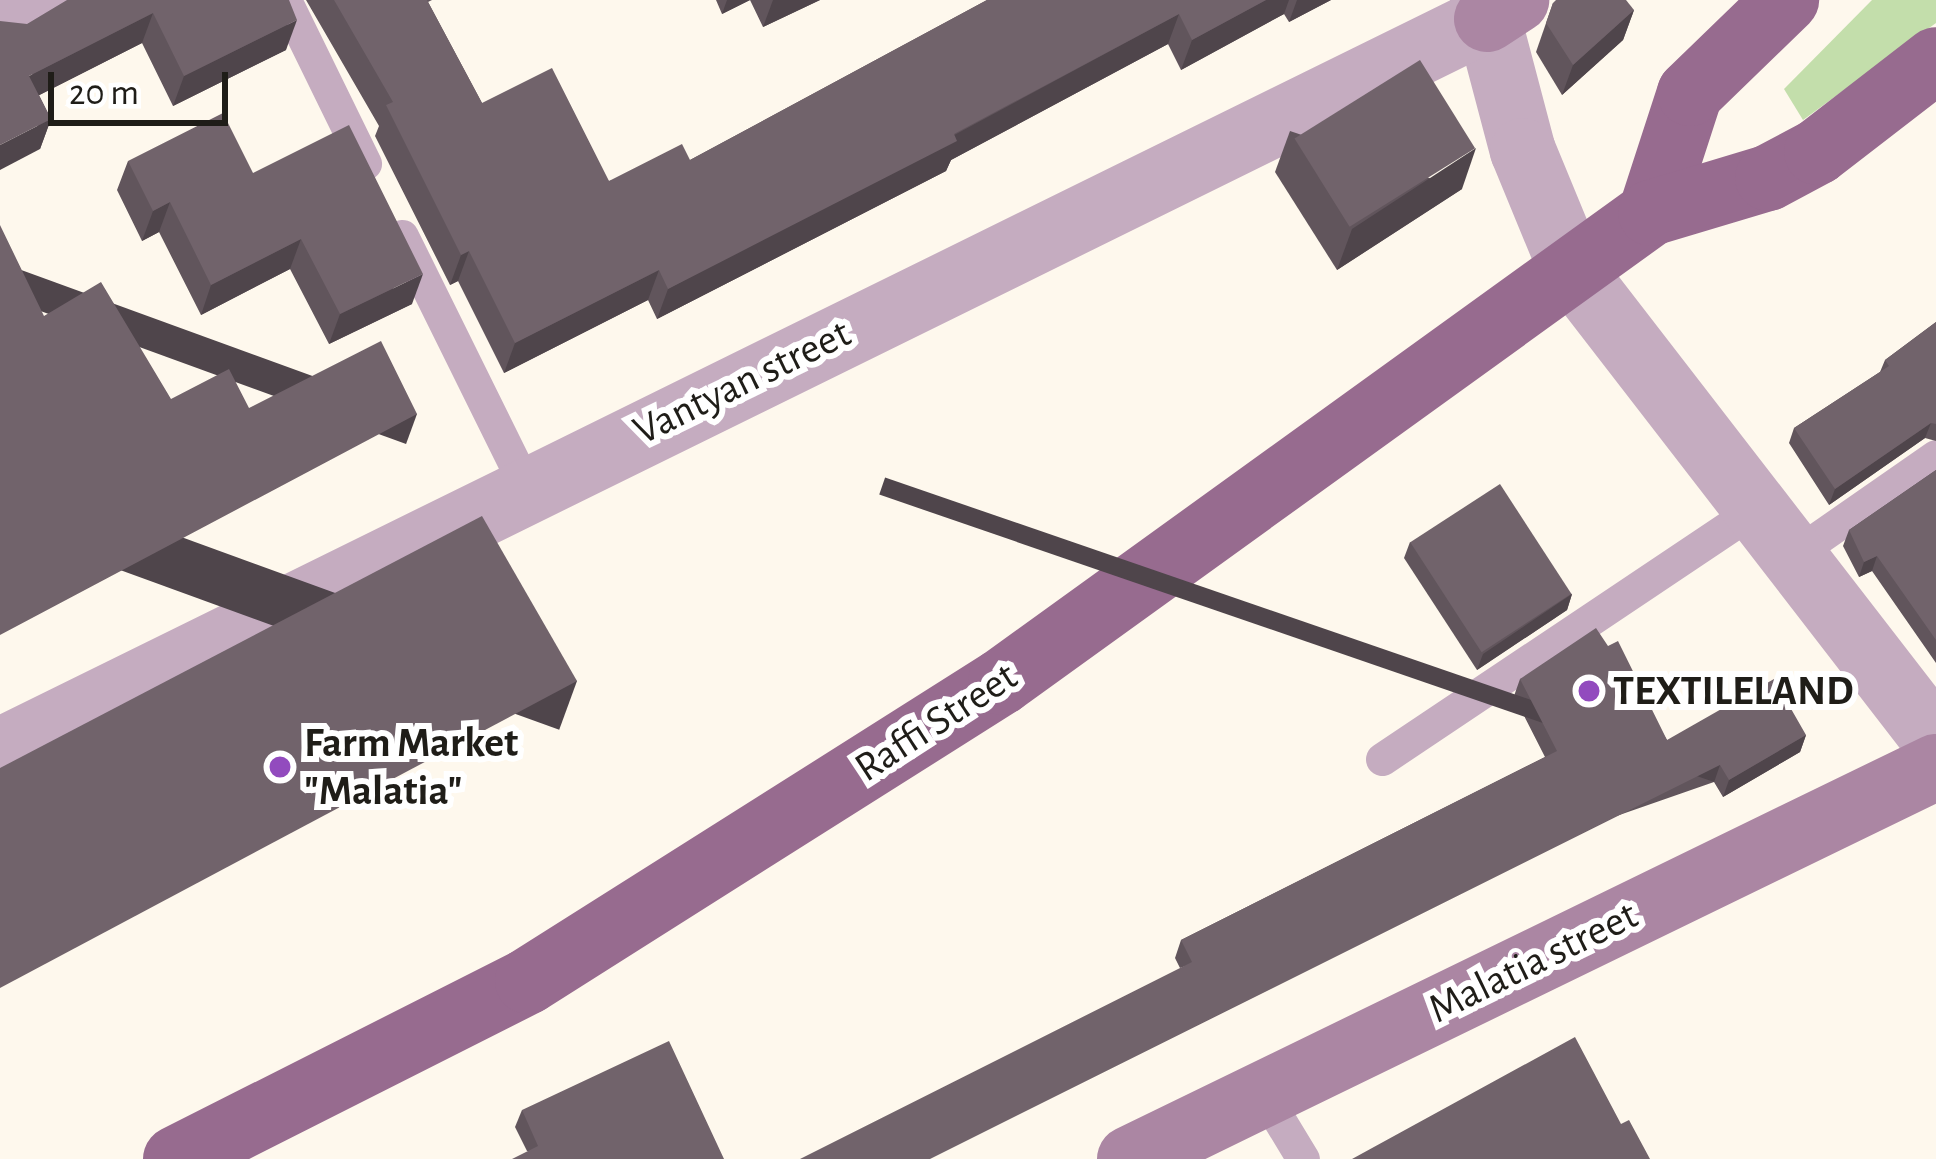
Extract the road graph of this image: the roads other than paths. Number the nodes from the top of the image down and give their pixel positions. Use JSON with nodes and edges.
{"nodes":[{"id":1,"x":40,"y":0,"type":"edge"},
{"id":2,"x":285,"y":0,"type":"edge"},
{"id":3,"x":1786,"y":0,"type":"edge"},
{"id":4,"x":1496,"y":6,"type":"edge"},
{"id":5,"x":0,"y":20,"type":"edge"},
{"id":6,"x":1932,"y":67,"type":"edge"},
{"id":7,"x":1651,"y":213,"type":"junction"},
{"id":8,"x":1572,"y":270,"type":"junction"},
{"id":9,"x":1936,"y":456,"type":"edge"},
{"id":10,"x":526,"y":487,"type":"junction"},
{"id":11,"x":1773,"y":532,"type":"junction"},
{"id":12,"x":1936,"y":741,"type":"edge"},
{"id":13,"x":0,"y":751,"type":"edge"},
{"id":14,"x":1382,"y":759,"type":"dead end"},
{"id":15,"x":1936,"y":767,"type":"edge"},
{"id":16,"x":1263,"y":1093,"type":"junction"},
{"id":17,"x":176,"y":1159,"type":"edge"},
{"id":18,"x":1130,"y":1159,"type":"edge"},
{"id":19,"x":1304,"y":1159,"type":"edge"}],
"edges":[{"from":1,"to":5,"type":"street"},
{"from":2,"to":10,"type":"lane"},
{"from":3,"to":7,"type":"main road"},
{"from":4,"to":8,"type":"street"},
{"from":4,"to":10,"type":"street","name":"Vantyan street"},
{"from":6,"to":7,"type":"main road","name":"Raffi Street"},
{"from":7,"to":8,"type":"main road","name":"Raffi Street"},
{"from":8,"to":11,"type":"street"},
{"from":8,"to":17,"type":"main road","name":"Raffi Street"},
{"from":9,"to":11,"type":"lane"},
{"from":10,"to":13,"type":"street","name":"Vantyan street"},
{"from":11,"to":12,"type":"street"},
{"from":11,"to":14,"type":"lane"},
{"from":15,"to":16,"type":"street","name":"Malatia street"},
{"from":16,"to":18,"type":"street","name":"Malatia street"},
{"from":16,"to":19,"type":"lane"}]}
